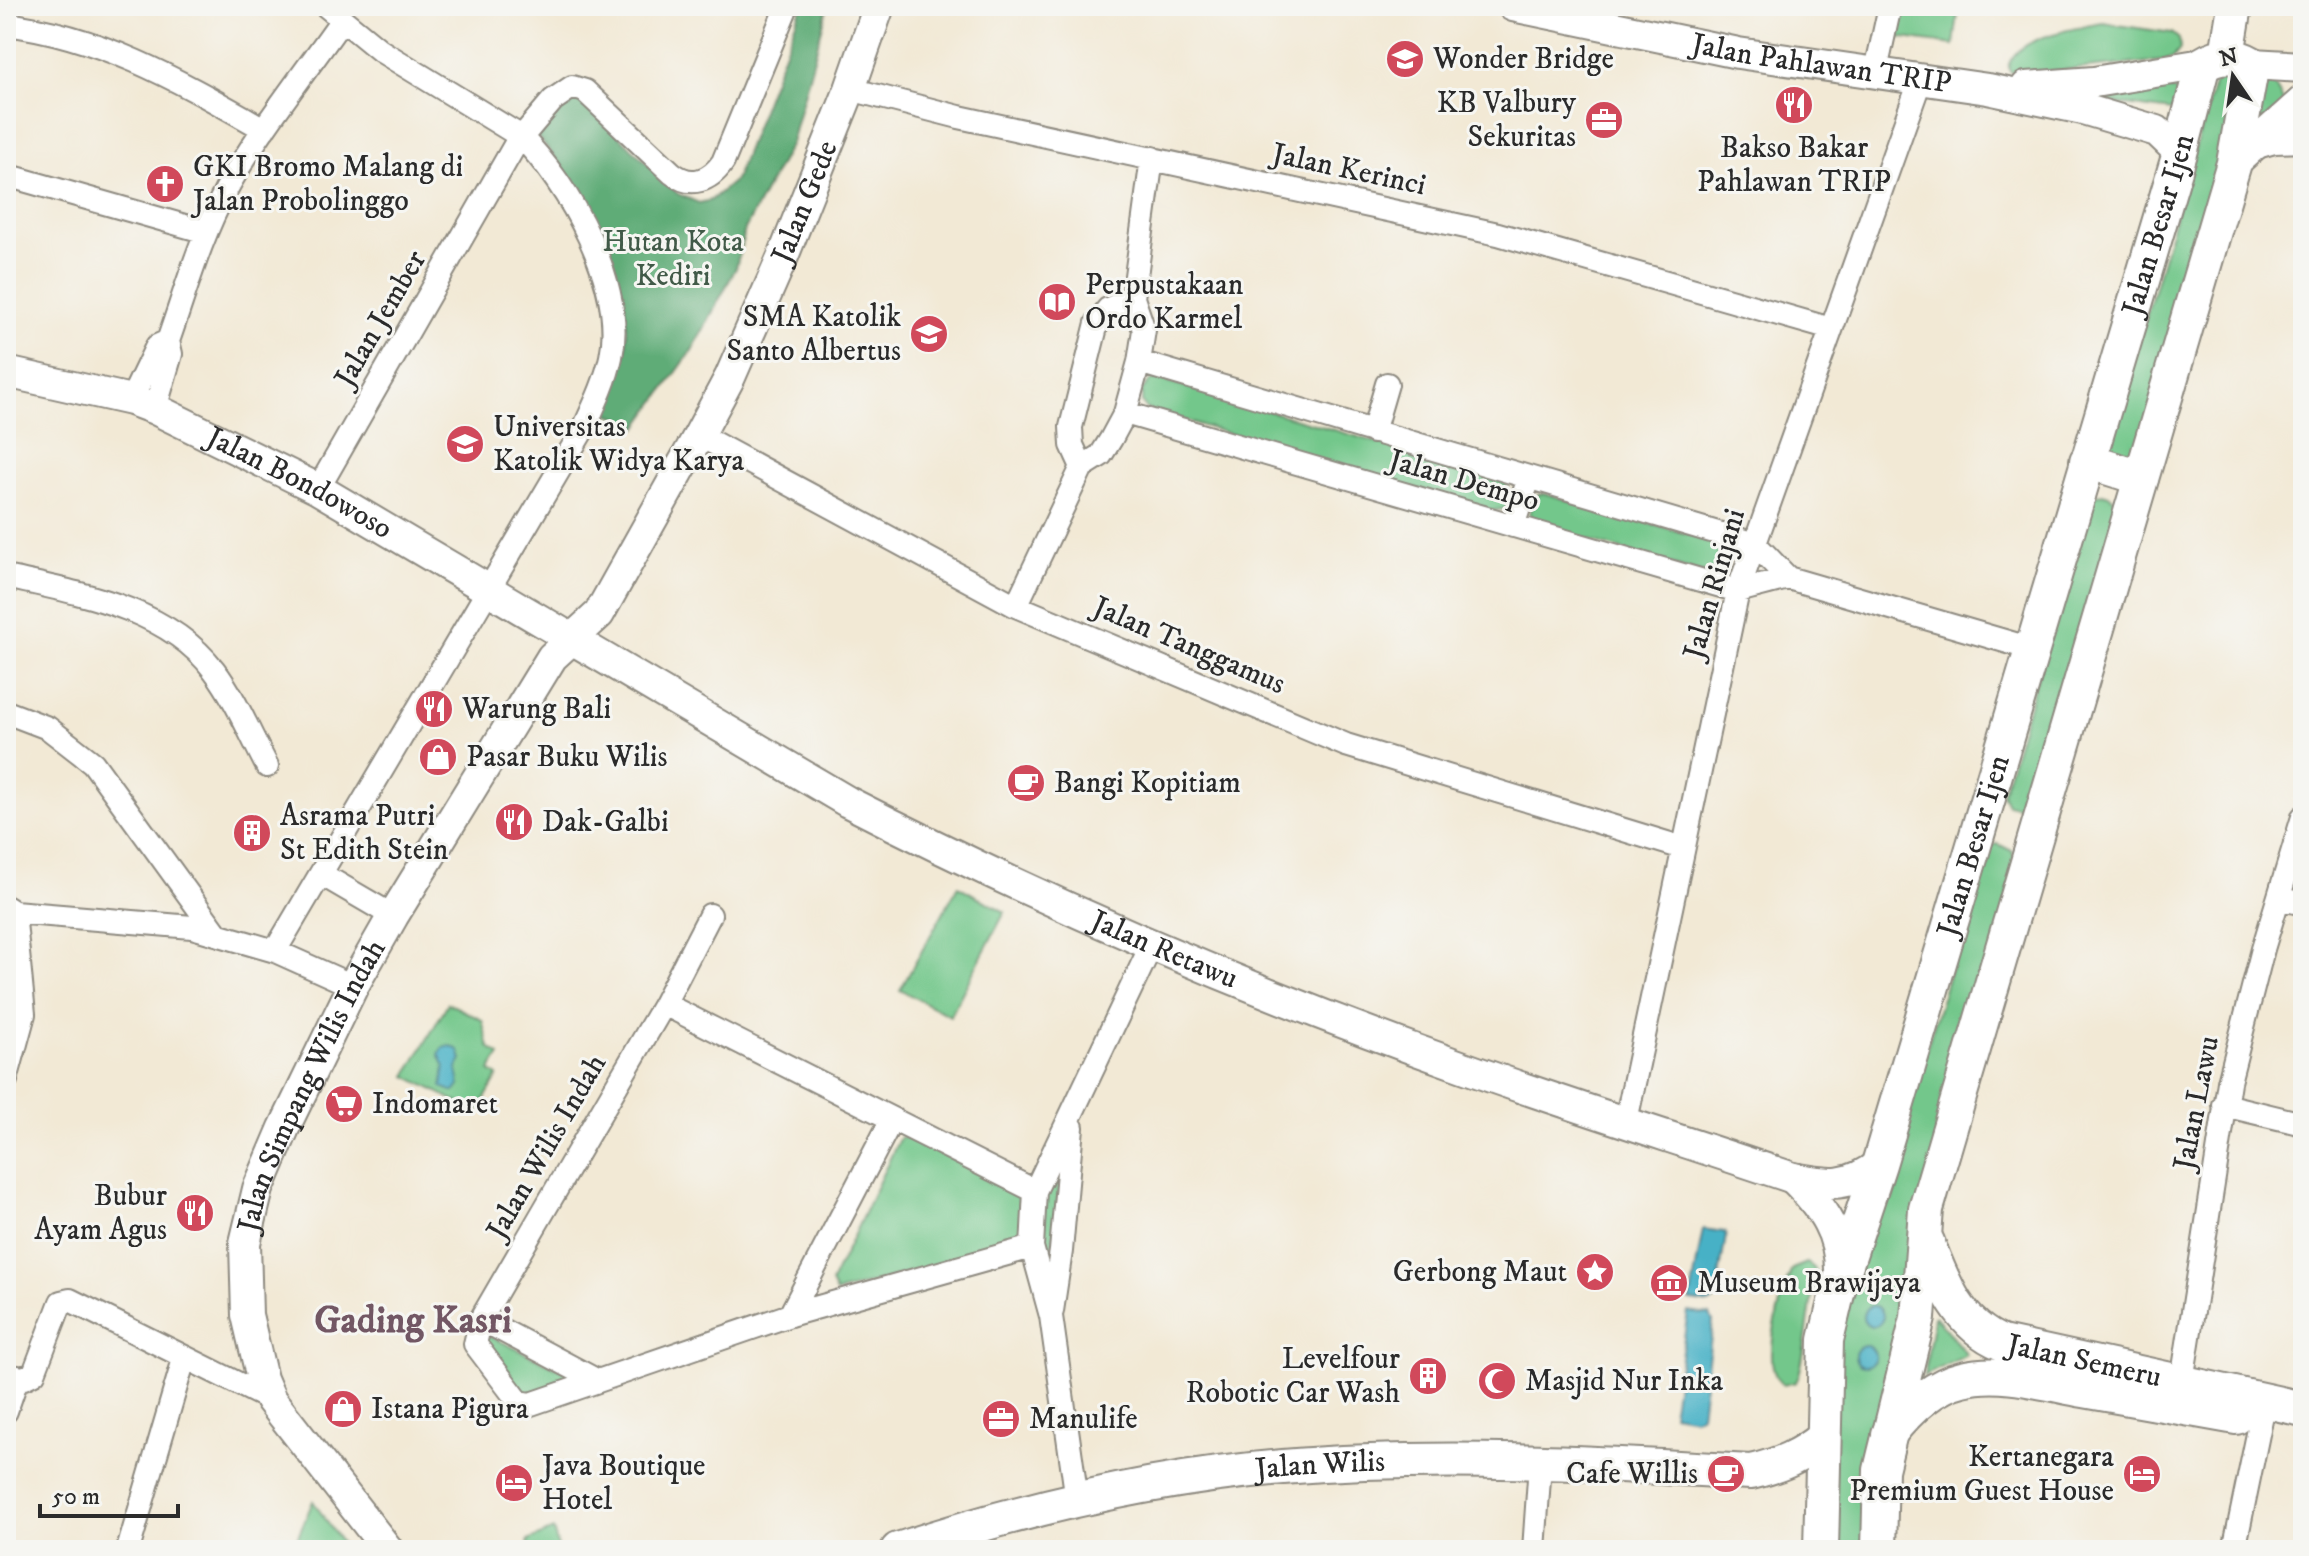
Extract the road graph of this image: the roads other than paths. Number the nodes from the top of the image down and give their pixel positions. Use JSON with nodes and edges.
{"nodes":[{"id":1,"x":787,"y":6,"type":"edge"},
{"id":2,"x":879,"y":6,"type":"edge"},
{"id":3,"x":1513,"y":6,"type":"edge"},
{"id":4,"x":1890,"y":6,"type":"edge"},
{"id":5,"x":2235,"y":6,"type":"edge"},
{"id":6,"x":334,"y":14,"type":"edge"},
{"id":7,"x":6,"y":24,"type":"edge"},
{"id":8,"x":2227,"y":61,"type":"junction"},
{"id":9,"x":2303,"y":67,"type":"edge"},
{"id":10,"x":1875,"y":75,"type":"junction"},
{"id":11,"x":1920,"y":81,"type":"junction"},
{"id":12,"x":850,"y":89,"type":"junction"},
{"id":13,"x":1988,"y":89,"type":"junction"},
{"id":14,"x":2303,"y":101,"type":"edge"},
{"id":15,"x":264,"y":129,"type":"junction"},
{"id":16,"x":520,"y":136,"type":"junction"},
{"id":17,"x":2303,"y":139,"type":"edge"},
{"id":18,"x":2180,"y":153,"type":"junction"},
{"id":19,"x":2244,"y":154,"type":"junction"},
{"id":20,"x":1152,"y":158,"type":"junction"},
{"id":21,"x":6,"y":175,"type":"edge"},
{"id":22,"x":206,"y":232,"type":"junction"},
{"id":23,"x":1133,"y":298,"type":"junction"},
{"id":24,"x":1831,"y":329,"type":"junction"},
{"id":25,"x":1139,"y":362,"type":"junction"},
{"id":26,"x":6,"y":372,"type":"edge"},
{"id":27,"x":1387,"y":384,"type":"dead end"},
{"id":28,"x":143,"y":405,"type":"junction"},
{"id":29,"x":1125,"y":413,"type":"junction"},
{"id":30,"x":1373,"y":432,"type":"junction"},
{"id":31,"x":699,"y":435,"type":"junction"},
{"id":32,"x":2087,"y":461,"type":"junction"},
{"id":33,"x":1082,"y":467,"type":"junction"},
{"id":34,"x":1529,"y":478,"type":"junction"},
{"id":35,"x":2141,"y":478,"type":"junction"},
{"id":36,"x":318,"y":489,"type":"junction"},
{"id":37,"x":1513,"y":526,"type":"junction"},
{"id":38,"x":1755,"y":544,"type":"junction"},
{"id":39,"x":6,"y":577,"type":"edge"},
{"id":40,"x":1788,"y":578,"type":"junction"},
{"id":41,"x":487,"y":589,"type":"junction"},
{"id":42,"x":1738,"y":591,"type":"junction"},
{"id":43,"x":1016,"y":606,"type":"junction"},
{"id":44,"x":575,"y":639,"type":"junction"},
{"id":45,"x":2032,"y":649,"type":"junction"},
{"id":46,"x":6,"y":712,"type":"edge"},
{"id":47,"x":267,"y":766,"type":"dead end"},
{"id":48,"x":2303,"y":817,"type":"edge"},
{"id":49,"x":1982,"y":818,"type":"junction"},
{"id":50,"x":2035,"y":832,"type":"junction"},
{"id":51,"x":1683,"y":848,"type":"junction"},
{"id":52,"x":321,"y":874,"type":"junction"},
{"id":53,"x":2279,"y":898,"type":"junction"},
{"id":54,"x":2303,"y":904,"type":"edge"},
{"id":55,"x":10,"y":910,"type":"edge"},
{"id":56,"x":710,"y":915,"type":"dead end"},
{"id":57,"x":393,"y":916,"type":"junction"},
{"id":58,"x":217,"y":934,"type":"junction"},
{"id":59,"x":1152,"y":944,"type":"junction"},
{"id":60,"x":275,"y":951,"type":"junction"},
{"id":61,"x":353,"y":986,"type":"junction"},
{"id":62,"x":664,"y":1004,"type":"junction"},
{"id":63,"x":6,"y":1080,"type":"edge"},
{"id":64,"x":2224,"y":1105,"type":"junction"},
{"id":65,"x":1073,"y":1111,"type":"junction"},
{"id":66,"x":891,"y":1121,"type":"junction"},
{"id":67,"x":1626,"y":1121,"type":"junction"},
{"id":68,"x":2303,"y":1124,"type":"edge"},
{"id":69,"x":1879,"y":1164,"type":"junction"},
{"id":70,"x":1793,"y":1178,"type":"junction"},
{"id":71,"x":1035,"y":1191,"type":"junction"},
{"id":72,"x":1924,"y":1235,"type":"junction"},
{"id":73,"x":1032,"y":1247,"type":"junction"},
{"id":74,"x":1839,"y":1285,"type":"junction"},
{"id":75,"x":790,"y":1315,"type":"junction"},
{"id":76,"x":1051,"y":1316,"type":"junction"},
{"id":77,"x":481,"y":1319,"type":"junction"},
{"id":78,"x":184,"y":1359,"type":"junction"},
{"id":79,"x":12,"y":1377,"type":"edge"},
{"id":80,"x":594,"y":1379,"type":"junction"},
{"id":81,"x":2180,"y":1394,"type":"junction"},
{"id":82,"x":271,"y":1400,"type":"junction"},
{"id":83,"x":2303,"y":1409,"type":"edge"},
{"id":84,"x":6,"y":1411,"type":"edge"},
{"id":85,"x":2262,"y":1411,"type":"junction"},
{"id":86,"x":2303,"y":1431,"type":"edge"},
{"id":87,"x":1886,"y":1437,"type":"junction"},
{"id":88,"x":1823,"y":1438,"type":"junction"},
{"id":89,"x":1540,"y":1464,"type":"junction"},
{"id":90,"x":1751,"y":1472,"type":"junction"},
{"id":91,"x":1077,"y":1500,"type":"junction"},
{"id":92,"x":1822,"y":1506,"type":"junction"},
{"id":93,"x":128,"y":1550,"type":"edge"},
{"id":94,"x":388,"y":1550,"type":"edge"},
{"id":95,"x":898,"y":1550,"type":"edge"},
{"id":96,"x":1534,"y":1550,"type":"edge"},
{"id":97,"x":1821,"y":1550,"type":"edge"},
{"id":98,"x":1879,"y":1550,"type":"edge"},
{"id":99,"x":2234,"y":1550,"type":"edge"}],
"edges":[{"from":1,"to":16,"type":"street","name":"Jalan Jember"},
{"from":2,"to":12,"type":"main road","name":"Jalan Gede"},
{"from":3,"to":10,"type":"main road","name":"Jalan Pahlawan TRIP"},
{"from":4,"to":10,"type":"street"},
{"from":5,"to":8,"type":"main road"},
{"from":6,"to":15,"type":"street"},
{"from":6,"to":16,"type":"street"},
{"from":7,"to":15,"type":"street"},
{"from":8,"to":9,"type":"main road","name":"Jalan Pahlawan TRIP"},
{"from":8,"to":13,"type":"main road","name":"Jalan Pahlawan TRIP"},
{"from":8,"to":18,"type":"main road","name":"Jalan Besar Ijen"},
{"from":8,"to":19,"type":"main road","name":"Jalan Besar Ijen"},
{"from":10,"to":11,"type":"main road","name":"Jalan Pahlawan TRIP"},
{"from":11,"to":13,"type":"main road","name":"Jalan Pahlawan TRIP"},
{"from":11,"to":24,"type":"street","name":"Jalan Rinjani"},
{"from":12,"to":20,"type":"street","name":"Jalan Kerinci"},
{"from":12,"to":31,"type":"main road","name":"Jalan Gede"},
{"from":13,"to":18,"type":"main road","name":"Jalan Pahlawan TRIP"},
{"from":14,"to":19,"type":"main road"},
{"from":15,"to":22,"type":"street"},
{"from":16,"to":36,"type":"street","name":"Jalan Jember"},
{"from":16,"to":41,"type":"street"},
{"from":17,"to":19,"type":"street"},
{"from":18,"to":32,"type":"main road","name":"Jalan Besar Ijen"},
{"from":19,"to":35,"type":"main road","name":"Jalan Besar Ijen"},
{"from":20,"to":23,"type":"street"},
{"from":20,"to":24,"type":"street","name":"Jalan Kerinci"},
{"from":21,"to":22,"type":"street"},
{"from":22,"to":28,"type":"street"},
{"from":23,"to":25,"type":"street"},
{"from":23,"to":33,"type":"street"},
{"from":24,"to":38,"type":"street","name":"Jalan Rinjani"},
{"from":25,"to":29,"type":"street"},
{"from":25,"to":30,"type":"street","name":"Jalan Dempo"},
{"from":26,"to":28,"type":"main road","name":"Jalan Bondowoso"},
{"from":27,"to":30,"type":"street"},
{"from":28,"to":36,"type":"main road","name":"Jalan Bondowoso"},
{"from":29,"to":33,"type":"street"},
{"from":29,"to":37,"type":"street","name":"Jalan Dempo"},
{"from":30,"to":34,"type":"street","name":"Jalan Dempo"},
{"from":31,"to":43,"type":"street","name":"Jalan Tanggamus"},
{"from":31,"to":44,"type":"main road","name":"Jalan Gede"},
{"from":32,"to":35,"type":"main road"},
{"from":32,"to":45,"type":"main road","name":"Jalan Besar Ijen"},
{"from":33,"to":43,"type":"street"},
{"from":34,"to":37,"type":"street"},
{"from":34,"to":38,"type":"street","name":"Jalan Dempo"},
{"from":35,"to":50,"type":"main road","name":"Jalan Besar Ijen"},
{"from":36,"to":41,"type":"main road","name":"Jalan Bondowoso"},
{"from":37,"to":42,"type":"street","name":"Jalan Dempo"},
{"from":38,"to":40,"type":"street","name":"Jalan Dempo"},
{"from":38,"to":42,"type":"street","name":"Jalan Rinjani"},
{"from":39,"to":47,"type":"street"},
{"from":40,"to":42,"type":"street"},
{"from":40,"to":45,"type":"street","name":"Jalan Dempo"},
{"from":41,"to":44,"type":"main road","name":"Jalan Bondowoso"},
{"from":41,"to":52,"type":"street"},
{"from":42,"to":51,"type":"street","name":"Jalan Rinjani"},
{"from":43,"to":51,"type":"street","name":"Jalan Tanggamus"},
{"from":44,"to":57,"type":"main road","name":"Jalan Simpang Wilis Indah"},
{"from":44,"to":59,"type":"main road","name":"Jalan Retawu"},
{"from":45,"to":49,"type":"main road","name":"Jalan Besar Ijen"},
{"from":46,"to":58,"type":"street"},
{"from":48,"to":53,"type":"street","name":"Jalan Lawu"},
{"from":49,"to":50,"type":"main road"},
{"from":49,"to":69,"type":"main road","name":"Jalan Besar Ijen"},
{"from":50,"to":72,"type":"main road","name":"Jalan Besar Ijen"},
{"from":51,"to":67,"type":"street","name":"Jalan Rinjani"},
{"from":52,"to":57,"type":"street"},
{"from":52,"to":60,"type":"street"},
{"from":53,"to":54,"type":"street"},
{"from":53,"to":64,"type":"street","name":"Jalan Lawu"},
{"from":55,"to":58,"type":"street"},
{"from":55,"to":63,"type":"street"},
{"from":56,"to":62,"type":"street","name":"Jalan Wilis Indah"},
{"from":57,"to":61,"type":"main road","name":"Jalan Simpang Wilis Indah"},
{"from":58,"to":60,"type":"street"},
{"from":59,"to":65,"type":"street"},
{"from":59,"to":67,"type":"main road","name":"Jalan Retawu"},
{"from":60,"to":61,"type":"street"},
{"from":61,"to":82,"type":"main road","name":"Jalan Simpang Wilis Indah"},
{"from":62,"to":66,"type":"street"},
{"from":62,"to":77,"type":"street","name":"Jalan Wilis Indah"},
{"from":64,"to":68,"type":"street"},
{"from":64,"to":81,"type":"street","name":"Jalan Lawu"},
{"from":65,"to":71,"type":"street"},
{"from":65,"to":76,"type":"street"},
{"from":66,"to":71,"type":"street"},
{"from":66,"to":75,"type":"street"},
{"from":67,"to":70,"type":"main road","name":"Jalan Retawu"},
{"from":69,"to":70,"type":"main road","name":"Jalan Retawu"},
{"from":69,"to":74,"type":"main road","name":"Jalan Besar Ijen"},
{"from":70,"to":74,"type":"main road","name":"Jalan Retawu"},
{"from":71,"to":73,"type":"street"},
{"from":72,"to":81,"type":"main road","name":"Jalan Semeru"},
{"from":72,"to":87,"type":"main road","name":"Jalan Besar Ijen"},
{"from":73,"to":75,"type":"street"},
{"from":73,"to":76,"type":"street"},
{"from":74,"to":88,"type":"main road","name":"Jalan Besar Ijen"},
{"from":75,"to":80,"type":"street"},
{"from":76,"to":91,"type":"street"},
{"from":77,"to":80,"type":"street"},
{"from":77,"to":80,"type":"street"},
{"from":78,"to":79,"type":"street"},
{"from":78,"to":82,"type":"street"},
{"from":78,"to":93,"type":"street"},
{"from":79,"to":84,"type":"street"},
{"from":81,"to":85,"type":"main road","name":"Jalan Semeru"},
{"from":81,"to":87,"type":"main road","name":"Jalan Semeru"},
{"from":82,"to":94,"type":"main road","name":"Jalan Simpang Wilis Indah"},
{"from":83,"to":85,"type":"main road","name":"Jalan Semeru"},
{"from":85,"to":86,"type":"main road","name":"Jalan Semeru"},
{"from":85,"to":99,"type":"street"},
{"from":87,"to":98,"type":"main road","name":"Jalan Besar Ijen"},
{"from":88,"to":90,"type":"main road","name":"Jalan Wilis"},
{"from":88,"to":92,"type":"main road","name":"Jalan Besar Ijen"},
{"from":89,"to":90,"type":"main road","name":"Jalan Wilis"},
{"from":89,"to":91,"type":"main road","name":"Jalan Wilis"},
{"from":89,"to":96,"type":"street"},
{"from":90,"to":92,"type":"main road","name":"Jalan Wilis"},
{"from":91,"to":95,"type":"main road","name":"Jalan Wilis"},
{"from":92,"to":97,"type":"main road","name":"Jalan Besar Ijen"}]}
